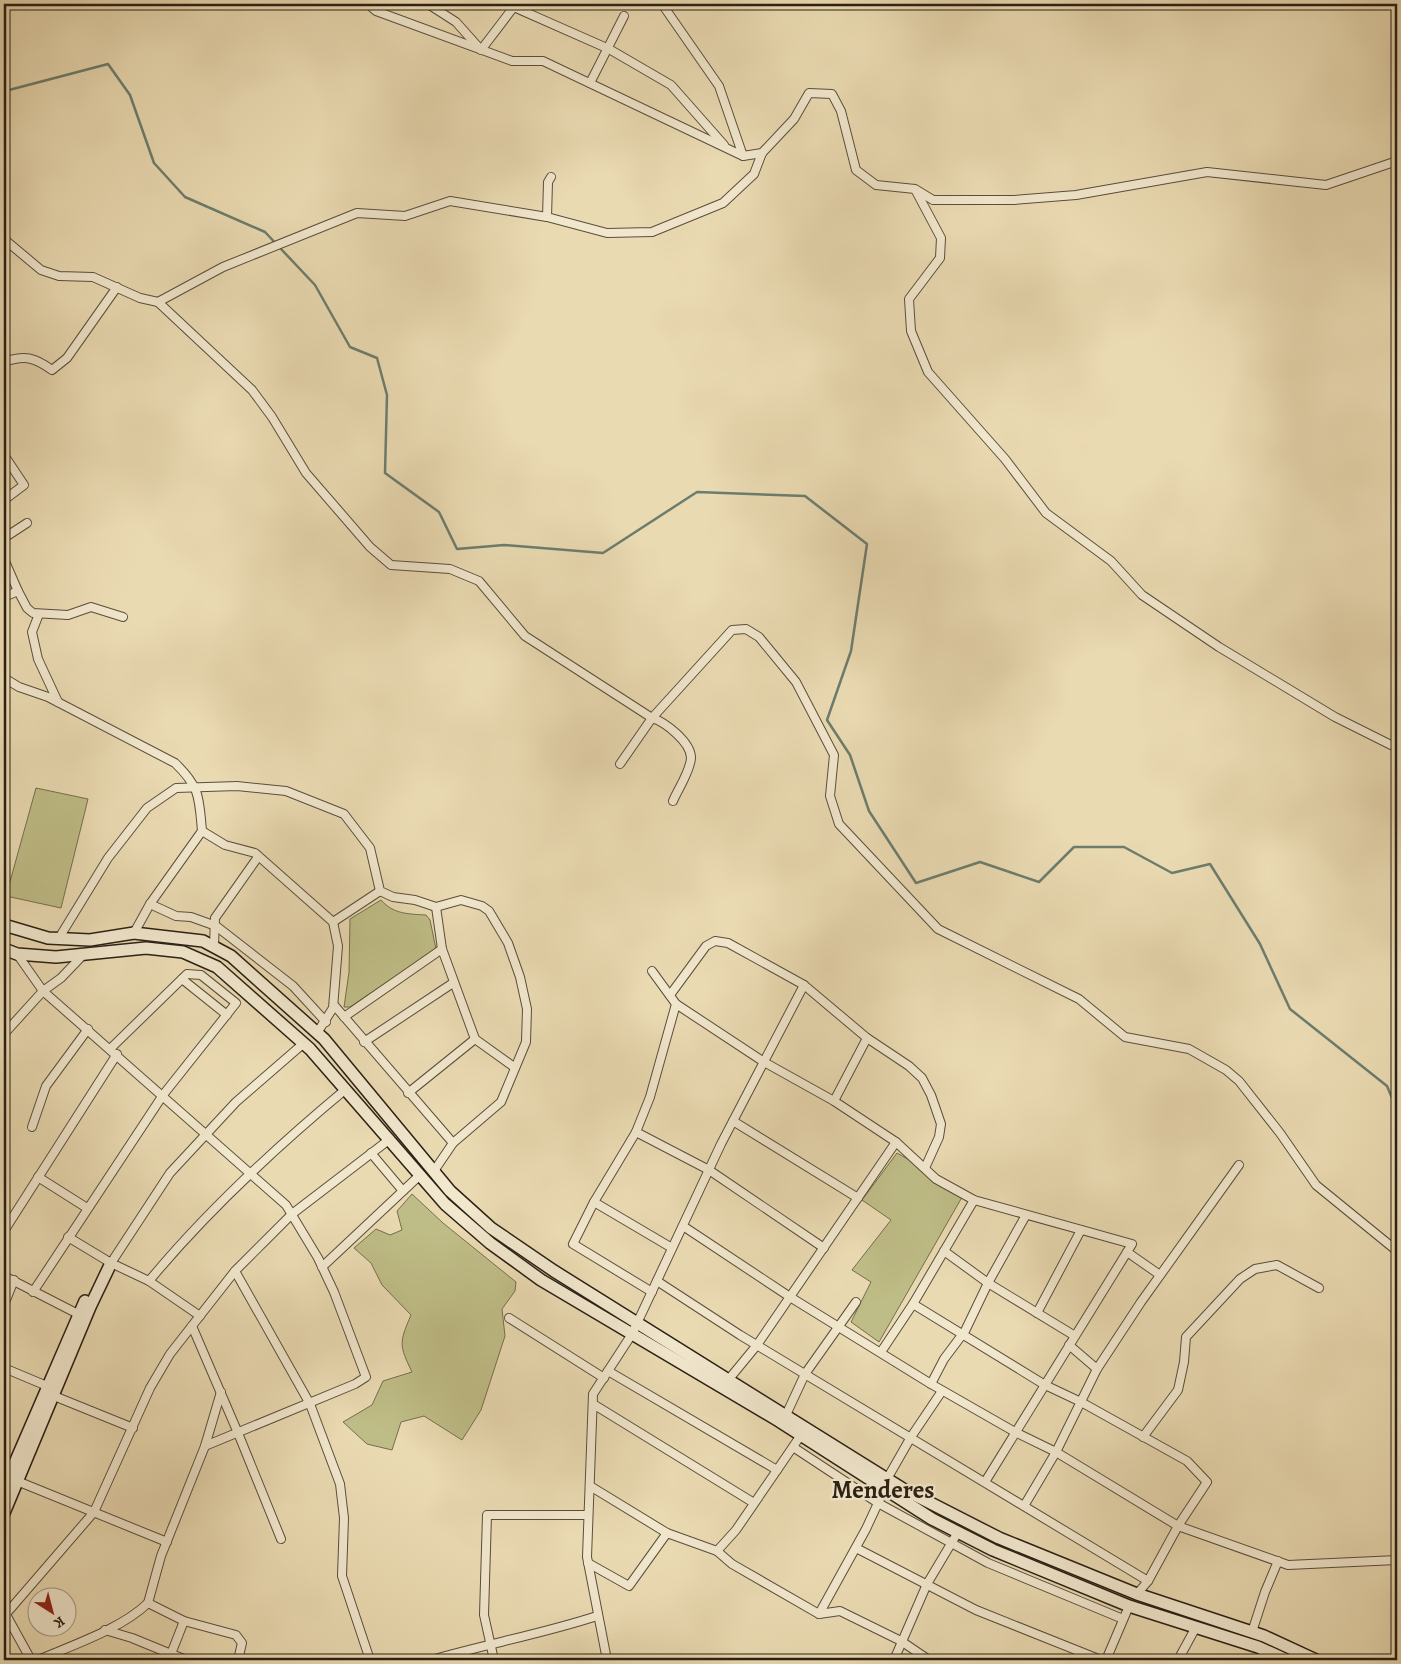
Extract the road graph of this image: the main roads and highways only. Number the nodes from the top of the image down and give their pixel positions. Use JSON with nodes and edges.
{"nodes":[{"id":1,"x":4,"y":925,"type":"edge"},
{"id":2,"x":4,"y":949,"type":"edge"},
{"id":3,"x":8,"y":1467,"type":"edge"},
{"id":4,"x":886,"y":1484,"type":"junction"},
{"id":5,"x":4,"y":1488,"type":"edge"},
{"id":6,"x":4,"y":1513,"type":"edge"},
{"id":7,"x":1268,"y":1656,"type":"edge"},
{"id":8,"x":1286,"y":1660,"type":"edge"},
{"id":9,"x":1316,"y":1660,"type":"edge"}],
"edges":[{"from":1,"to":4,"type":"main road"},
{"from":2,"to":4,"type":"main road"},
{"from":3,"to":5,"type":"main road"},
{"from":3,"to":6,"type":"main road"},
{"from":4,"to":7,"type":"main road"},
{"from":4,"to":9,"type":"main road"},
{"from":7,"to":8,"type":"main road"}]}
